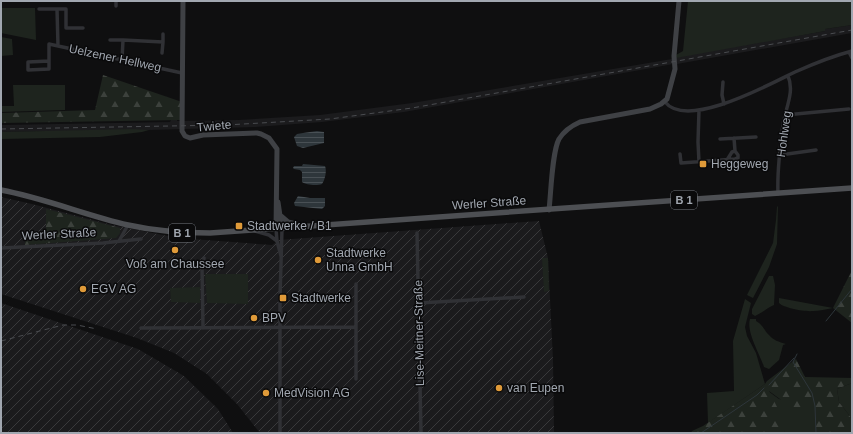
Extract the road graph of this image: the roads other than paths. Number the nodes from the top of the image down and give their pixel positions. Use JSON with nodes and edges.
{"nodes":[{"id":1,"x":116,"y":1,"type":"edge"},
{"id":2,"x":183,"y":1,"type":"edge"},
{"id":3,"x":679,"y":1,"type":"edge"},
{"id":4,"x":116,"y":6,"type":"dead end"},
{"id":5,"x":39,"y":9,"type":"dead end"},
{"id":6,"x":57,"y":9,"type":"junction"},
{"id":7,"x":66,"y":28,"type":"junction"},
{"id":8,"x":83,"y":28,"type":"dead end"},
{"id":9,"x":58,"y":29,"type":"junction"},
{"id":10,"x":163,"y":34,"type":"dead end"},
{"id":11,"x":110,"y":40,"type":"dead end"},
{"id":12,"x":123,"y":40,"type":"junction"},
{"id":13,"x":163,"y":42,"type":"junction"},
{"id":14,"x":58,"y":46,"type":"junction"},
{"id":15,"x":851,"y":51,"type":"edge"},
{"id":16,"x":162,"y":53,"type":"dead end"},
{"id":17,"x":852,"y":58,"type":"edge"},
{"id":18,"x":122,"y":60,"type":"junction"},
{"id":19,"x":49,"y":61,"type":"junction"},
{"id":20,"x":182,"y":73,"type":"junction"},
{"id":21,"x":788,"y":76,"type":"junction"},
{"id":22,"x":723,"y":82,"type":"dead end"},
{"id":23,"x":664,"y":102,"type":"junction"},
{"id":24,"x":724,"y":104,"type":"junction"},
{"id":25,"x":849,"y":109,"type":"dead end"},
{"id":26,"x":699,"y":110,"type":"junction"},
{"id":27,"x":785,"y":115,"type":"junction"},
{"id":28,"x":756,"y":137,"type":"dead end"},
{"id":29,"x":734,"y":138,"type":"junction"},
{"id":30,"x":720,"y":139,"type":"dead end"},
{"id":31,"x":816,"y":150,"type":"dead end"},
{"id":32,"x":735,"y":151,"type":"junction"},
{"id":33,"x":680,"y":154,"type":"dead end"},
{"id":34,"x":780,"y":155,"type":"junction"},
{"id":35,"x":727,"y":160,"type":"junction"},
{"id":36,"x":699,"y":162,"type":"junction"},
{"id":37,"x":852,"y":188,"type":"edge"},
{"id":38,"x":1,"y":190,"type":"edge"},
{"id":39,"x":778,"y":194,"type":"junction"},
{"id":40,"x":277,"y":199,"type":"junction"},
{"id":41,"x":549,"y":210,"type":"junction"},
{"id":42,"x":281,"y":216,"type":"junction"},
{"id":43,"x":128,"y":225,"type":"junction"},
{"id":44,"x":307,"y":227,"type":"junction"},
{"id":45,"x":279,"y":229,"type":"junction"},
{"id":46,"x":255,"y":231,"type":"junction"},
{"id":47,"x":417,"y":233,"type":"dead end"},
{"id":48,"x":141,"y":239,"type":"dead end"},
{"id":49,"x":119,"y":241,"type":"junction"},
{"id":50,"x":277,"y":241,"type":"junction"},
{"id":51,"x":1,"y":248,"type":"edge"},
{"id":52,"x":281,"y":257,"type":"junction"},
{"id":53,"x":204,"y":258,"type":"dead end"},
{"id":54,"x":356,"y":284,"type":"dead end"},
{"id":55,"x":524,"y":297,"type":"dead end"},
{"id":56,"x":419,"y":303,"type":"junction"},
{"id":57,"x":356,"y":327,"type":"junction"},
{"id":58,"x":141,"y":328,"type":"dead end"},
{"id":59,"x":203,"y":328,"type":"junction"},
{"id":60,"x":280,"y":328,"type":"junction"},
{"id":61,"x":356,"y":379,"type":"dead end"},
{"id":62,"x":280,"y":433,"type":"edge"},
{"id":63,"x":421,"y":433,"type":"edge"}],
"edges":[{"from":1,"to":4,"type":"street"},
{"from":2,"to":20,"type":"street","name":"Twiete"},
{"from":3,"to":23,"type":"street"},
{"from":5,"to":6,"type":"street"},
{"from":6,"to":7,"type":"street"},
{"from":6,"to":9,"type":"street"},
{"from":7,"to":8,"type":"street"},
{"from":7,"to":9,"type":"street"},
{"from":9,"to":14,"type":"street"},
{"from":10,"to":13,"type":"street"},
{"from":11,"to":12,"type":"street"},
{"from":12,"to":13,"type":"street"},
{"from":12,"to":18,"type":"street"},
{"from":13,"to":16,"type":"street"},
{"from":14,"to":18,"type":"street","name":"Uelzener Hellweg"},
{"from":14,"to":19,"type":"street","name":"Uelzener Hellweg"},
{"from":15,"to":17,"type":"street"},
{"from":15,"to":21,"type":"street"},
{"from":18,"to":20,"type":"street","name":"Uelzener Hellweg"},
{"from":19,"to":19,"type":"street"},
{"from":20,"to":40,"type":"street","name":"Twiete"},
{"from":21,"to":24,"type":"street"},
{"from":21,"to":27,"type":"street","name":"Hohlweg"},
{"from":22,"to":24,"type":"street"},
{"from":23,"to":26,"type":"street"},
{"from":23,"to":41,"type":"street"},
{"from":24,"to":26,"type":"street"},
{"from":25,"to":27,"type":"street"},
{"from":26,"to":36,"type":"street"},
{"from":27,"to":34,"type":"street","name":"Hohlweg"},
{"from":28,"to":29,"type":"street"},
{"from":29,"to":30,"type":"street"},
{"from":29,"to":32,"type":"street"},
{"from":31,"to":34,"type":"street"},
{"from":32,"to":35,"type":"street"},
{"from":32,"to":35,"type":"street"},
{"from":33,"to":36,"type":"street"},
{"from":34,"to":39,"type":"street","name":"Hohlweg"},
{"from":35,"to":36,"type":"street"},
{"from":37,"to":39,"type":"main road","name":"Werler Straße","number":"B 1"},
{"from":38,"to":43,"type":"main road","name":"Werler Straße","number":"B 1"},
{"from":39,"to":41,"type":"main road","name":"Werler Straße","number":"B 1"},
{"from":40,"to":42,"type":"street","name":"Twiete"},
{"from":40,"to":45,"type":"street","name":"Twiete"},
{"from":41,"to":44,"type":"main road","name":"Werler Straße","number":"B 1"},
{"from":42,"to":44,"type":"street"},
{"from":42,"to":45,"type":"street","name":"Twiete"},
{"from":43,"to":46,"type":"main road","name":"Werler Straße","number":"B 1"},
{"from":43,"to":49,"type":"street"},
{"from":44,"to":45,"type":"main road","name":"Werler Straße","number":"B 1"},
{"from":45,"to":46,"type":"main road","name":"Werler Straße","number":"B 1"},
{"from":45,"to":50,"type":"street"},
{"from":45,"to":52,"type":"street"},
{"from":46,"to":50,"type":"street"},
{"from":47,"to":56,"type":"street","name":"Lise-Meitner-Straße"},
{"from":48,"to":49,"type":"street","name":"Werler Straße"},
{"from":49,"to":51,"type":"street","name":"Werler Straße"},
{"from":50,"to":52,"type":"street"},
{"from":52,"to":60,"type":"street"},
{"from":53,"to":59,"type":"street"},
{"from":54,"to":57,"type":"street"},
{"from":55,"to":56,"type":"street"},
{"from":56,"to":63,"type":"street","name":"Lise-Meitner-Straße"},
{"from":57,"to":60,"type":"street"},
{"from":57,"to":61,"type":"street"},
{"from":58,"to":59,"type":"street"},
{"from":59,"to":60,"type":"street"},
{"from":60,"to":62,"type":"street"}]}
